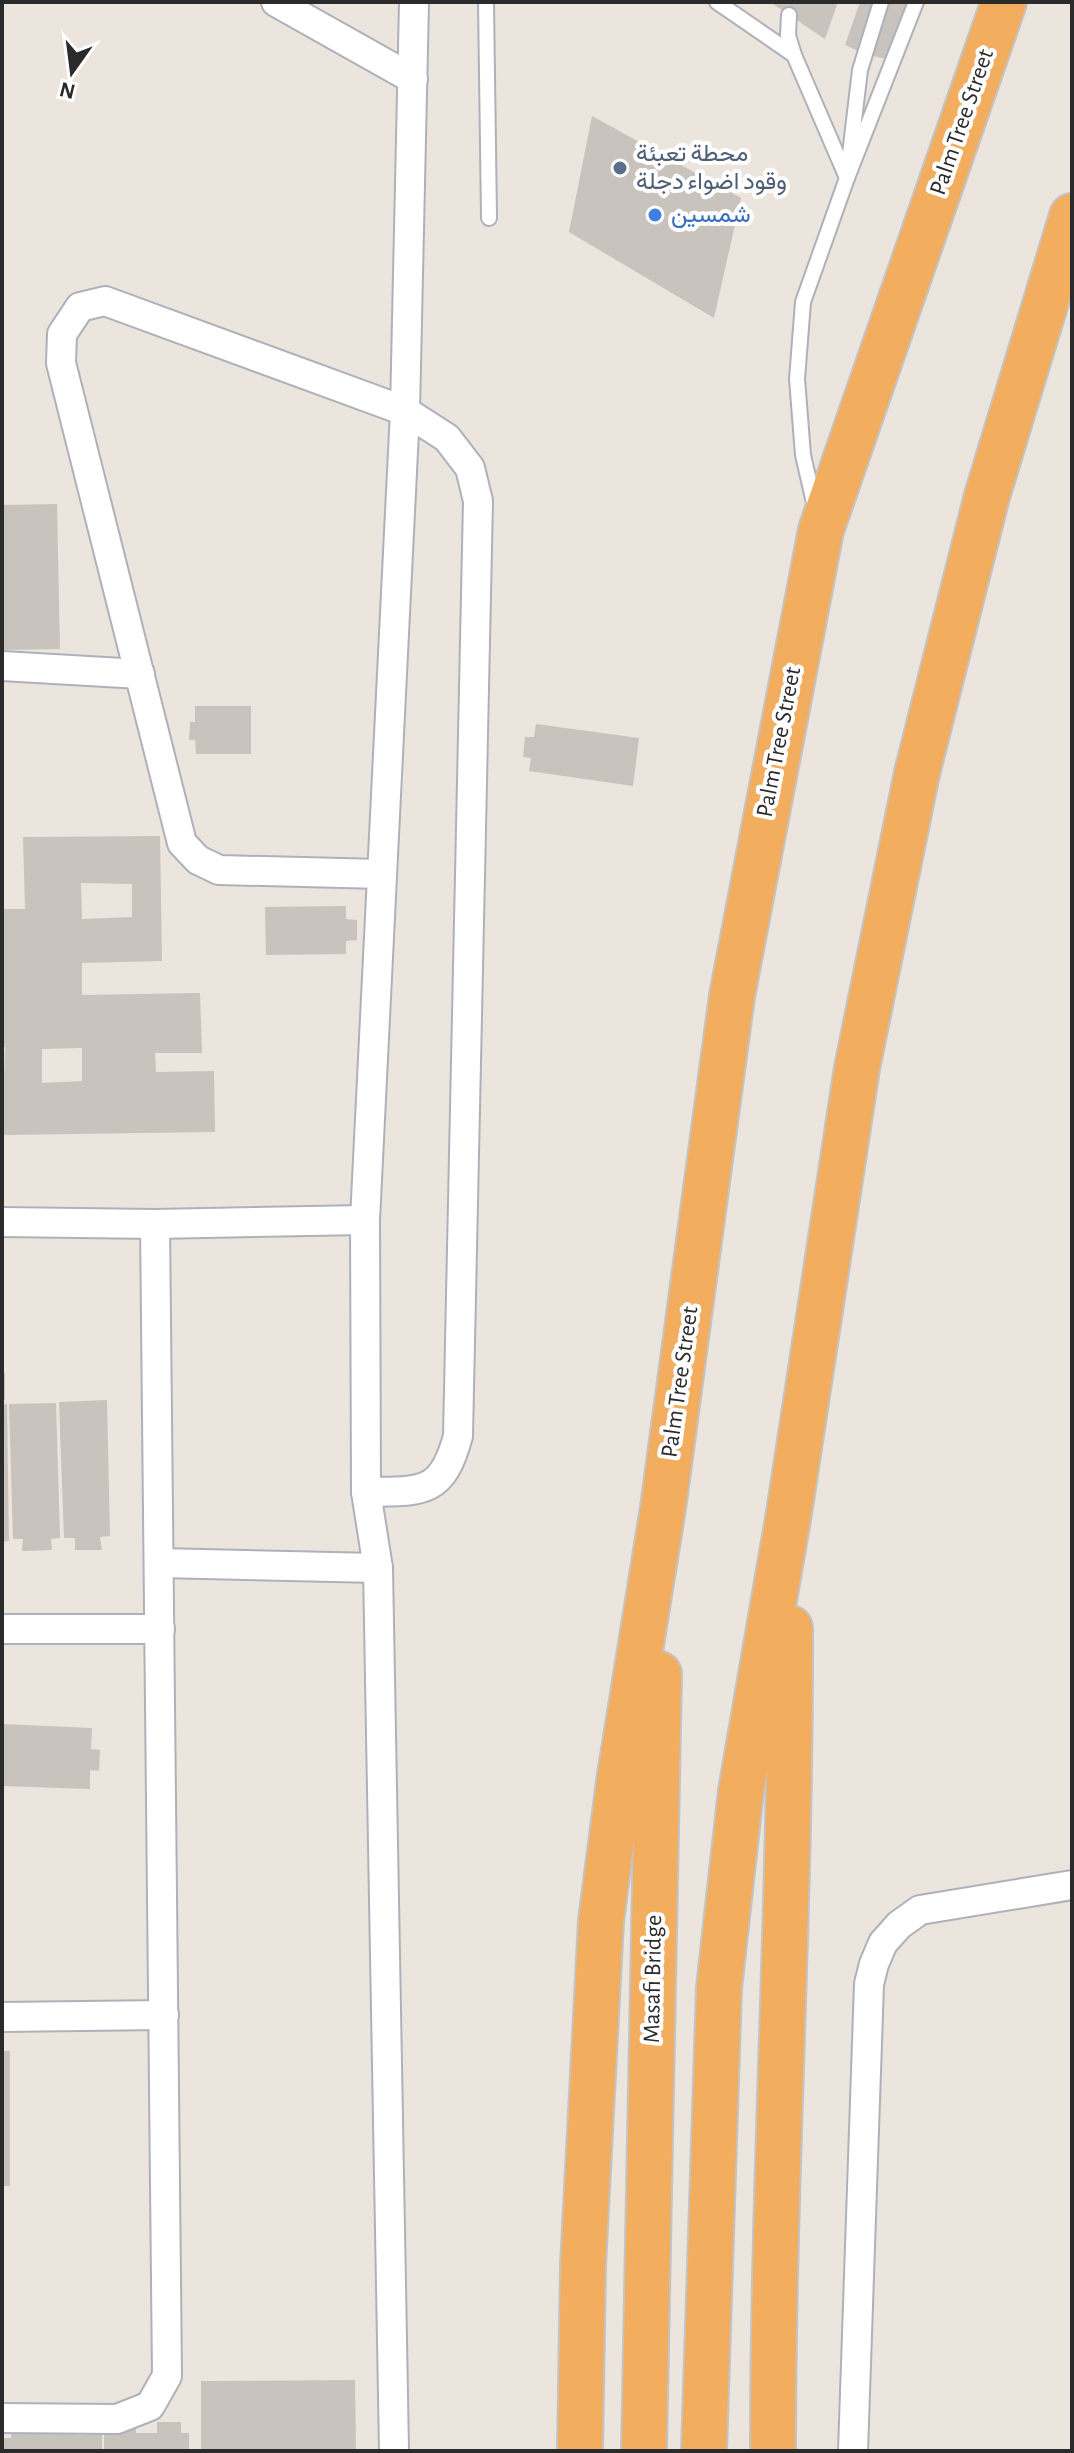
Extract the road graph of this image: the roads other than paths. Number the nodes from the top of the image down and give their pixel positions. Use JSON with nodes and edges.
{"nodes":[{"id":1,"x":276,"y":2,"type":"edge"},
{"id":2,"x":414,"y":2,"type":"edge"},
{"id":3,"x":486,"y":2,"type":"edge"},
{"id":4,"x":717,"y":2,"type":"edge"},
{"id":5,"x":742,"y":2,"type":"edge"},
{"id":6,"x":881,"y":2,"type":"edge"},
{"id":7,"x":916,"y":2,"type":"edge"},
{"id":8,"x":1004,"y":2,"type":"edge"},
{"id":9,"x":789,"y":15,"type":"dead end"},
{"id":10,"x":748,"y":23,"type":"junction"},
{"id":11,"x":794,"y":55,"type":"junction"},
{"id":12,"x":413,"y":79,"type":"junction"},
{"id":13,"x":847,"y":178,"type":"junction"},
{"id":14,"x":1072,"y":216,"type":"edge"},
{"id":15,"x":489,"y":218,"type":"dead end"},
{"id":16,"x":405,"y":411,"type":"junction"},
{"id":17,"x":821,"y":530,"type":"junction"},
{"id":18,"x":2,"y":666,"type":"edge"},
{"id":19,"x":140,"y":674,"type":"junction"},
{"id":20,"x":381,"y":874,"type":"junction"},
{"id":21,"x":365,"y":1220,"type":"junction"},
{"id":22,"x":2,"y":1222,"type":"edge"},
{"id":23,"x":155,"y":1224,"type":"junction"},
{"id":24,"x":366,"y":1492,"type":"junction"},
{"id":25,"x":663,"y":1508,"type":"junction"},
{"id":26,"x":789,"y":1513,"type":"junction"},
{"id":27,"x":160,"y":1563,"type":"junction"},
{"id":28,"x":378,"y":1568,"type":"junction"},
{"id":29,"x":2,"y":1629,"type":"edge"},
{"id":30,"x":160,"y":1629,"type":"junction"},
{"id":31,"x":1072,"y":1885,"type":"edge"},
{"id":32,"x":164,"y":2015,"type":"junction"},
{"id":33,"x":2,"y":2017,"type":"edge"},
{"id":34,"x":2,"y":2418,"type":"edge"},
{"id":35,"x":394,"y":2451,"type":"edge"},
{"id":36,"x":580,"y":2451,"type":"edge"},
{"id":37,"x":644,"y":2451,"type":"edge"},
{"id":38,"x":704,"y":2451,"type":"edge"},
{"id":39,"x":773,"y":2451,"type":"edge"},
{"id":40,"x":853,"y":2451,"type":"edge"}],
"edges":[{"from":1,"to":12,"type":"street"},
{"from":2,"to":12,"type":"street"},
{"from":3,"to":15,"type":"lane"},
{"from":4,"to":10,"type":"lane"},
{"from":5,"to":10,"type":"lane"},
{"from":6,"to":13,"type":"lane"},
{"from":7,"to":13,"type":"lane"},
{"from":8,"to":17,"type":"highway","name":"Palm Tree Street"},
{"from":9,"to":11,"type":"lane"},
{"from":10,"to":11,"type":"lane"},
{"from":11,"to":13,"type":"lane"},
{"from":12,"to":16,"type":"street"},
{"from":13,"to":17,"type":"lane"},
{"from":14,"to":26,"type":"highway"},
{"from":16,"to":19,"type":"street"},
{"from":16,"to":20,"type":"street"},
{"from":16,"to":24,"type":"street"},
{"from":17,"to":25,"type":"highway","name":"Palm Tree Street"},
{"from":18,"to":19,"type":"street"},
{"from":19,"to":20,"type":"street"},
{"from":20,"to":21,"type":"street"},
{"from":21,"to":23,"type":"street"},
{"from":21,"to":24,"type":"street"},
{"from":22,"to":23,"type":"street"},
{"from":23,"to":27,"type":"street"},
{"from":24,"to":28,"type":"street"},
{"from":25,"to":36,"type":"highway"},
{"from":25,"to":37,"type":"highway","name":"Masafi Bridge"},
{"from":26,"to":38,"type":"highway"},
{"from":26,"to":39,"type":"highway"},
{"from":27,"to":28,"type":"street"},
{"from":27,"to":30,"type":"street"},
{"from":28,"to":35,"type":"street"},
{"from":29,"to":30,"type":"street"},
{"from":30,"to":32,"type":"street"},
{"from":31,"to":40,"type":"street"},
{"from":32,"to":33,"type":"street"},
{"from":32,"to":34,"type":"street"}]}
